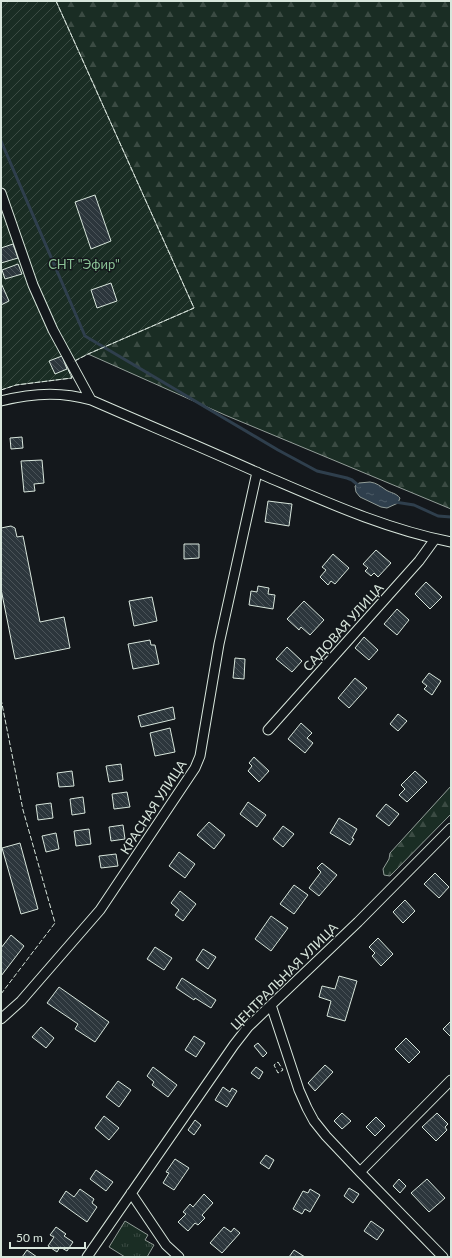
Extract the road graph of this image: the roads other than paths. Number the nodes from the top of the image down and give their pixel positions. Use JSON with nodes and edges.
{"nodes":[{"id":1,"x":1,"y":193,"type":"edge"},
{"id":2,"x":91,"y":400,"type":"junction"},
{"id":3,"x":1,"y":401,"type":"edge"},
{"id":4,"x":257,"y":472,"type":"junction"},
{"id":5,"x":435,"y":539,"type":"junction"},
{"id":6,"x":451,"y":542,"type":"edge"},
{"id":7,"x":268,"y":730,"type":"dead end"},
{"id":8,"x":451,"y":828,"type":"edge"},
{"id":9,"x":271,"y":1005,"type":"junction"},
{"id":10,"x":1,"y":1019,"type":"edge"},
{"id":11,"x":451,"y":1080,"type":"edge"},
{"id":12,"x":360,"y":1172,"type":"junction"},
{"id":13,"x":131,"y":1193,"type":"junction"},
{"id":14,"x":87,"y":1257,"type":"edge"},
{"id":15,"x":179,"y":1257,"type":"edge"},
{"id":16,"x":443,"y":1257,"type":"edge"}],
"edges":[{"from":1,"to":2,"type":"street"},
{"from":2,"to":3,"type":"street"},
{"from":2,"to":4,"type":"street"},
{"from":4,"to":5,"type":"street"},
{"from":4,"to":10,"type":"street","name":"КРАСНАЯ УЛИЦА"},
{"from":5,"to":6,"type":"street"},
{"from":5,"to":7,"type":"street","name":"САДОВАЯ УЛИЦА"},
{"from":8,"to":9,"type":"street","name":"ЦЕНТРАЛЬНАЯ УЛИЦА"},
{"from":9,"to":12,"type":"street"},
{"from":9,"to":13,"type":"street","name":"ЦЕНТРАЛЬНАЯ УЛИЦА"},
{"from":11,"to":12,"type":"street"},
{"from":12,"to":16,"type":"street"},
{"from":13,"to":14,"type":"street","name":"ЦЕНТРАЛЬНАЯ УЛИЦА"},
{"from":13,"to":15,"type":"street"}]}
